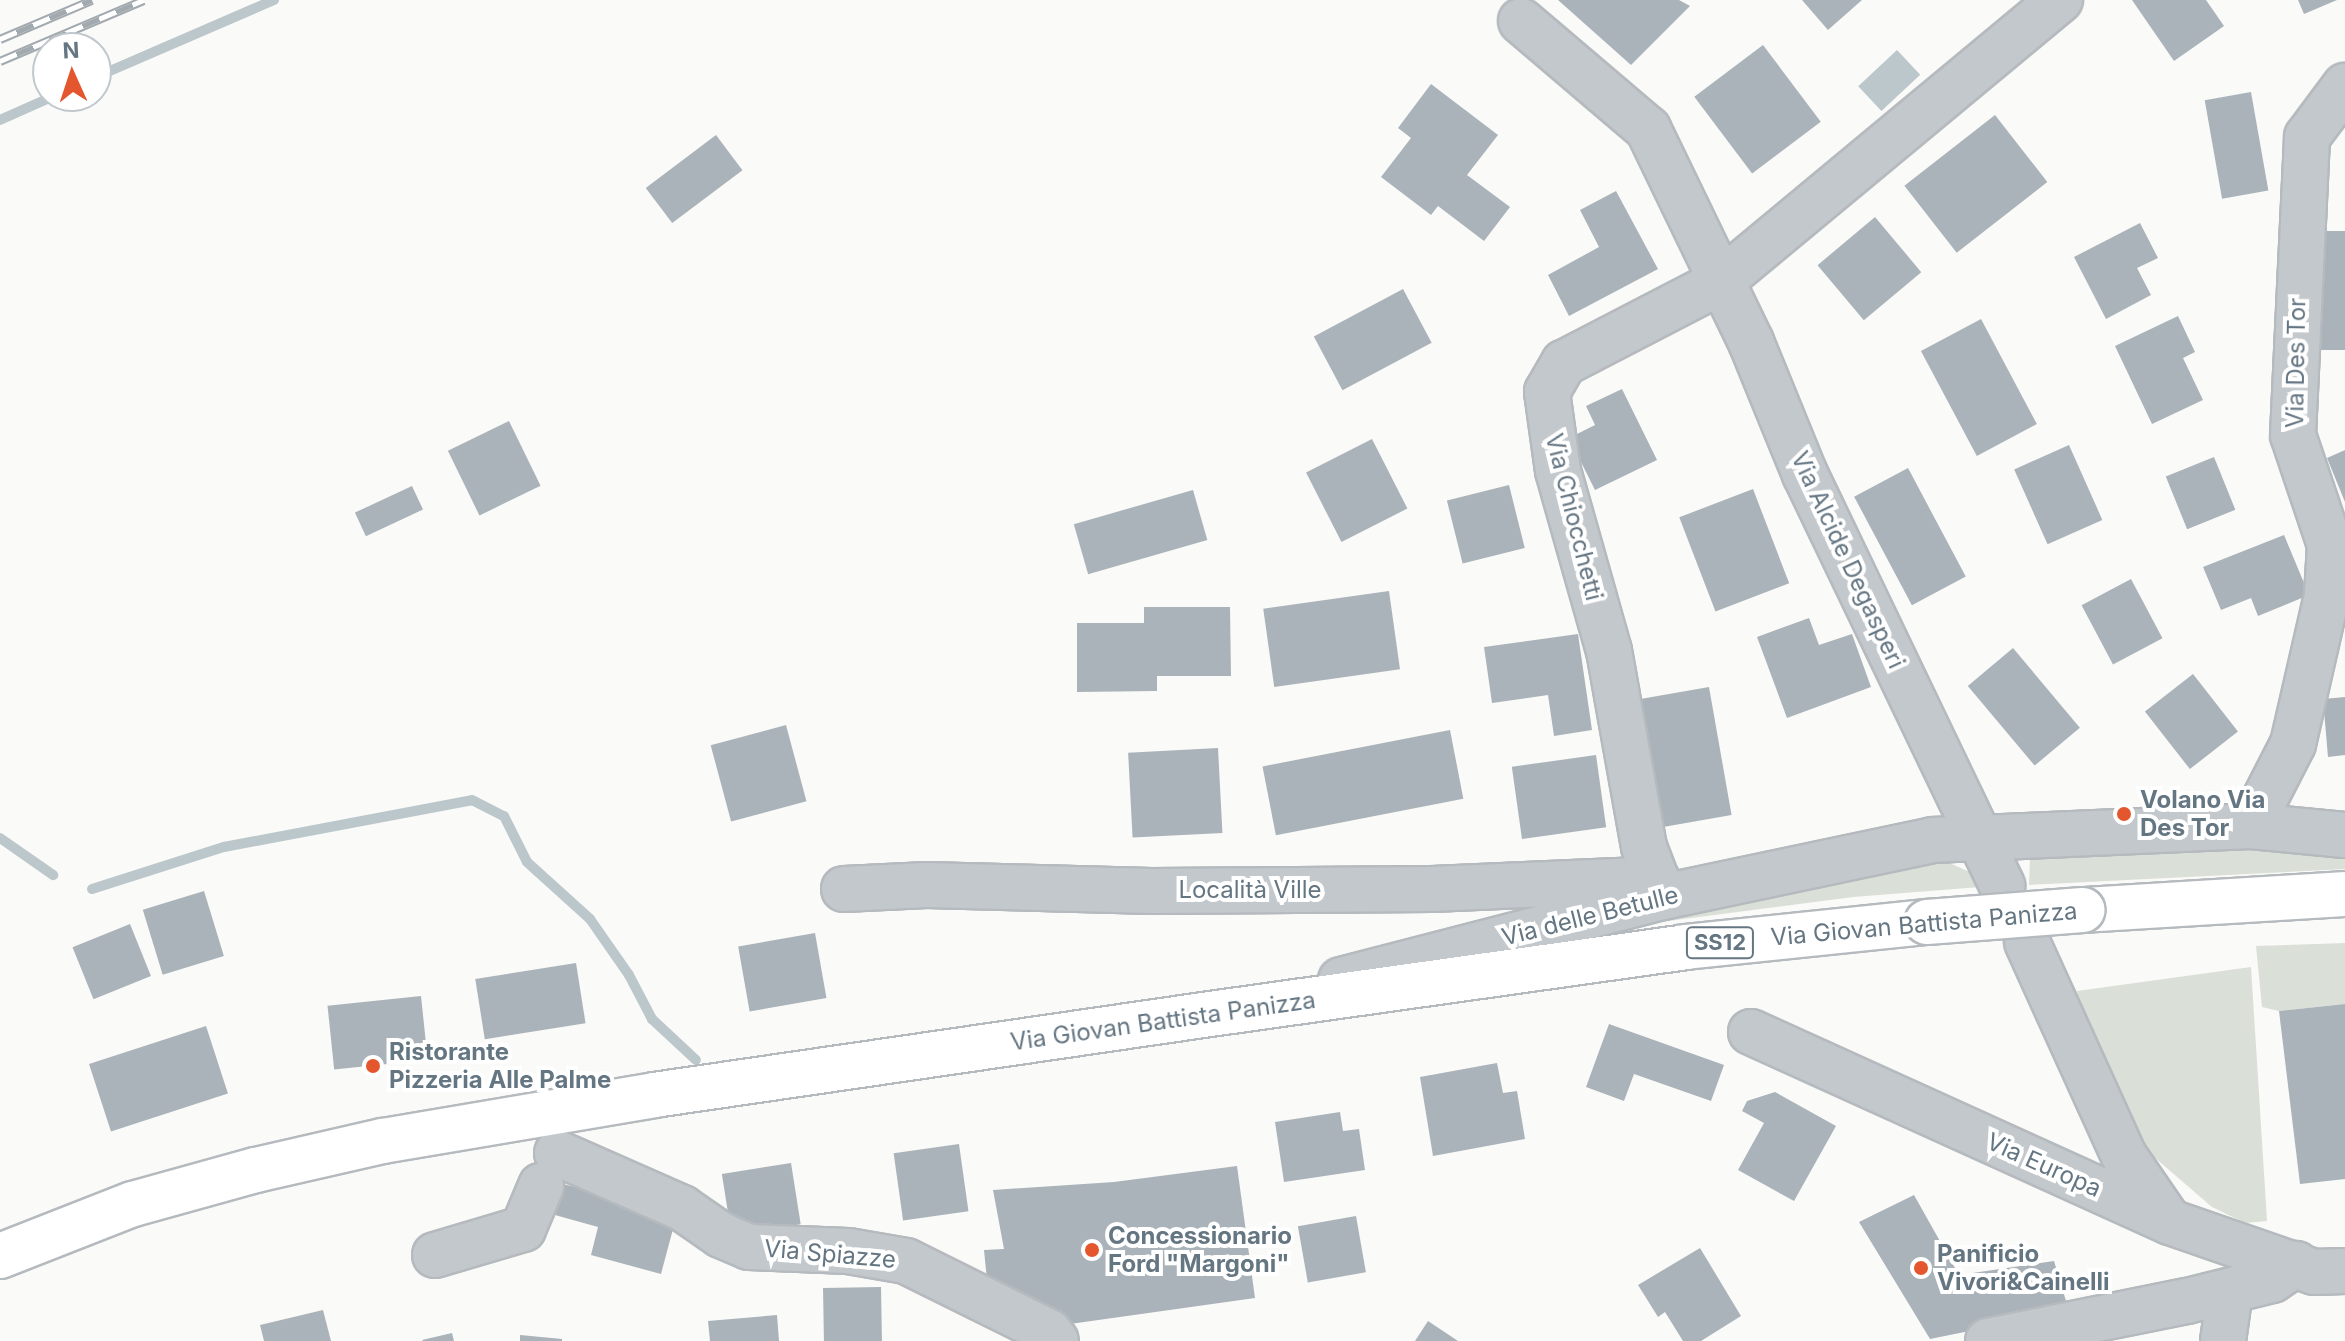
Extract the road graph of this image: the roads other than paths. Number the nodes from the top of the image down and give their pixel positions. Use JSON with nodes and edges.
{"nodes":[{"id":1,"x":2060,"y":0,"type":"edge"},
{"id":2,"x":1521,"y":21,"type":"dead end"},
{"id":3,"x":2345,"y":86,"type":"edge"},
{"id":4,"x":1720,"y":282,"type":"junction"},
{"id":5,"x":2251,"y":826,"type":"junction"},
{"id":6,"x":1980,"y":835,"type":"junction"},
{"id":7,"x":2345,"y":835,"type":"edge"},
{"id":8,"x":1655,"y":874,"type":"junction"},
{"id":9,"x":2002,"y":886,"type":"dead end"},
{"id":10,"x":844,"y":889,"type":"dead end"},
{"id":11,"x":2345,"y":894,"type":"edge"},
{"id":12,"x":2027,"y":942,"type":"dead end"},
{"id":13,"x":1203,"y":1015,"type":"junction"},
{"id":14,"x":1751,"y":1032,"type":"dead end"},
{"id":15,"x":2170,"y":1222,"type":"junction"},
{"id":16,"x":435,"y":1255,"type":"dead end"},
{"id":17,"x":0,"y":1256,"type":"edge"},
{"id":18,"x":2296,"y":1264,"type":"junction"},
{"id":19,"x":2345,"y":1271,"type":"edge"},
{"id":20,"x":2230,"y":1291,"type":"junction"},
{"id":21,"x":1056,"y":1341,"type":"edge"},
{"id":22,"x":1988,"y":1341,"type":"edge"},
{"id":23,"x":2223,"y":1341,"type":"edge"}],
"edges":[{"from":1,"to":4,"type":"street"},
{"from":2,"to":4,"type":"street","name":"Via Alcide Degasperi"},
{"from":3,"to":5,"type":"street","name":"Via Des Tor"},
{"from":4,"to":6,"type":"street","name":"Via Alcide Degasperi"},
{"from":4,"to":8,"type":"street","name":"Via Chiocchetti"},
{"from":5,"to":6,"type":"street","name":"Via delle Betulle"},
{"from":5,"to":7,"type":"street","name":"Via delle Betulle"},
{"from":6,"to":8,"type":"street","name":"Via delle Betulle"},
{"from":6,"to":9,"type":"street","name":"Via Alcide Degasperi"},
{"from":8,"to":10,"type":"street","name":"Località Ville"},
{"from":8,"to":13,"type":"street","name":"Via delle Betulle"},
{"from":11,"to":13,"type":"main road","name":"Via Giovan Battista Panizza","number":"SS12","bridge":true},
{"from":12,"to":15,"type":"street"},
{"from":13,"to":17,"type":"main road","name":"Via Giovan Battista Panizza","number":"SS12"},
{"from":14,"to":15,"type":"street","name":"Via Europa"},
{"from":15,"to":18,"type":"street","name":"Via Europa"},
{"from":16,"to":21,"type":"street","name":"Via Spiazze"},
{"from":18,"to":19,"type":"street","name":"Via Europa"},
{"from":18,"to":20,"type":"street"},
{"from":20,"to":22,"type":"street"},
{"from":20,"to":23,"type":"street"}]}
